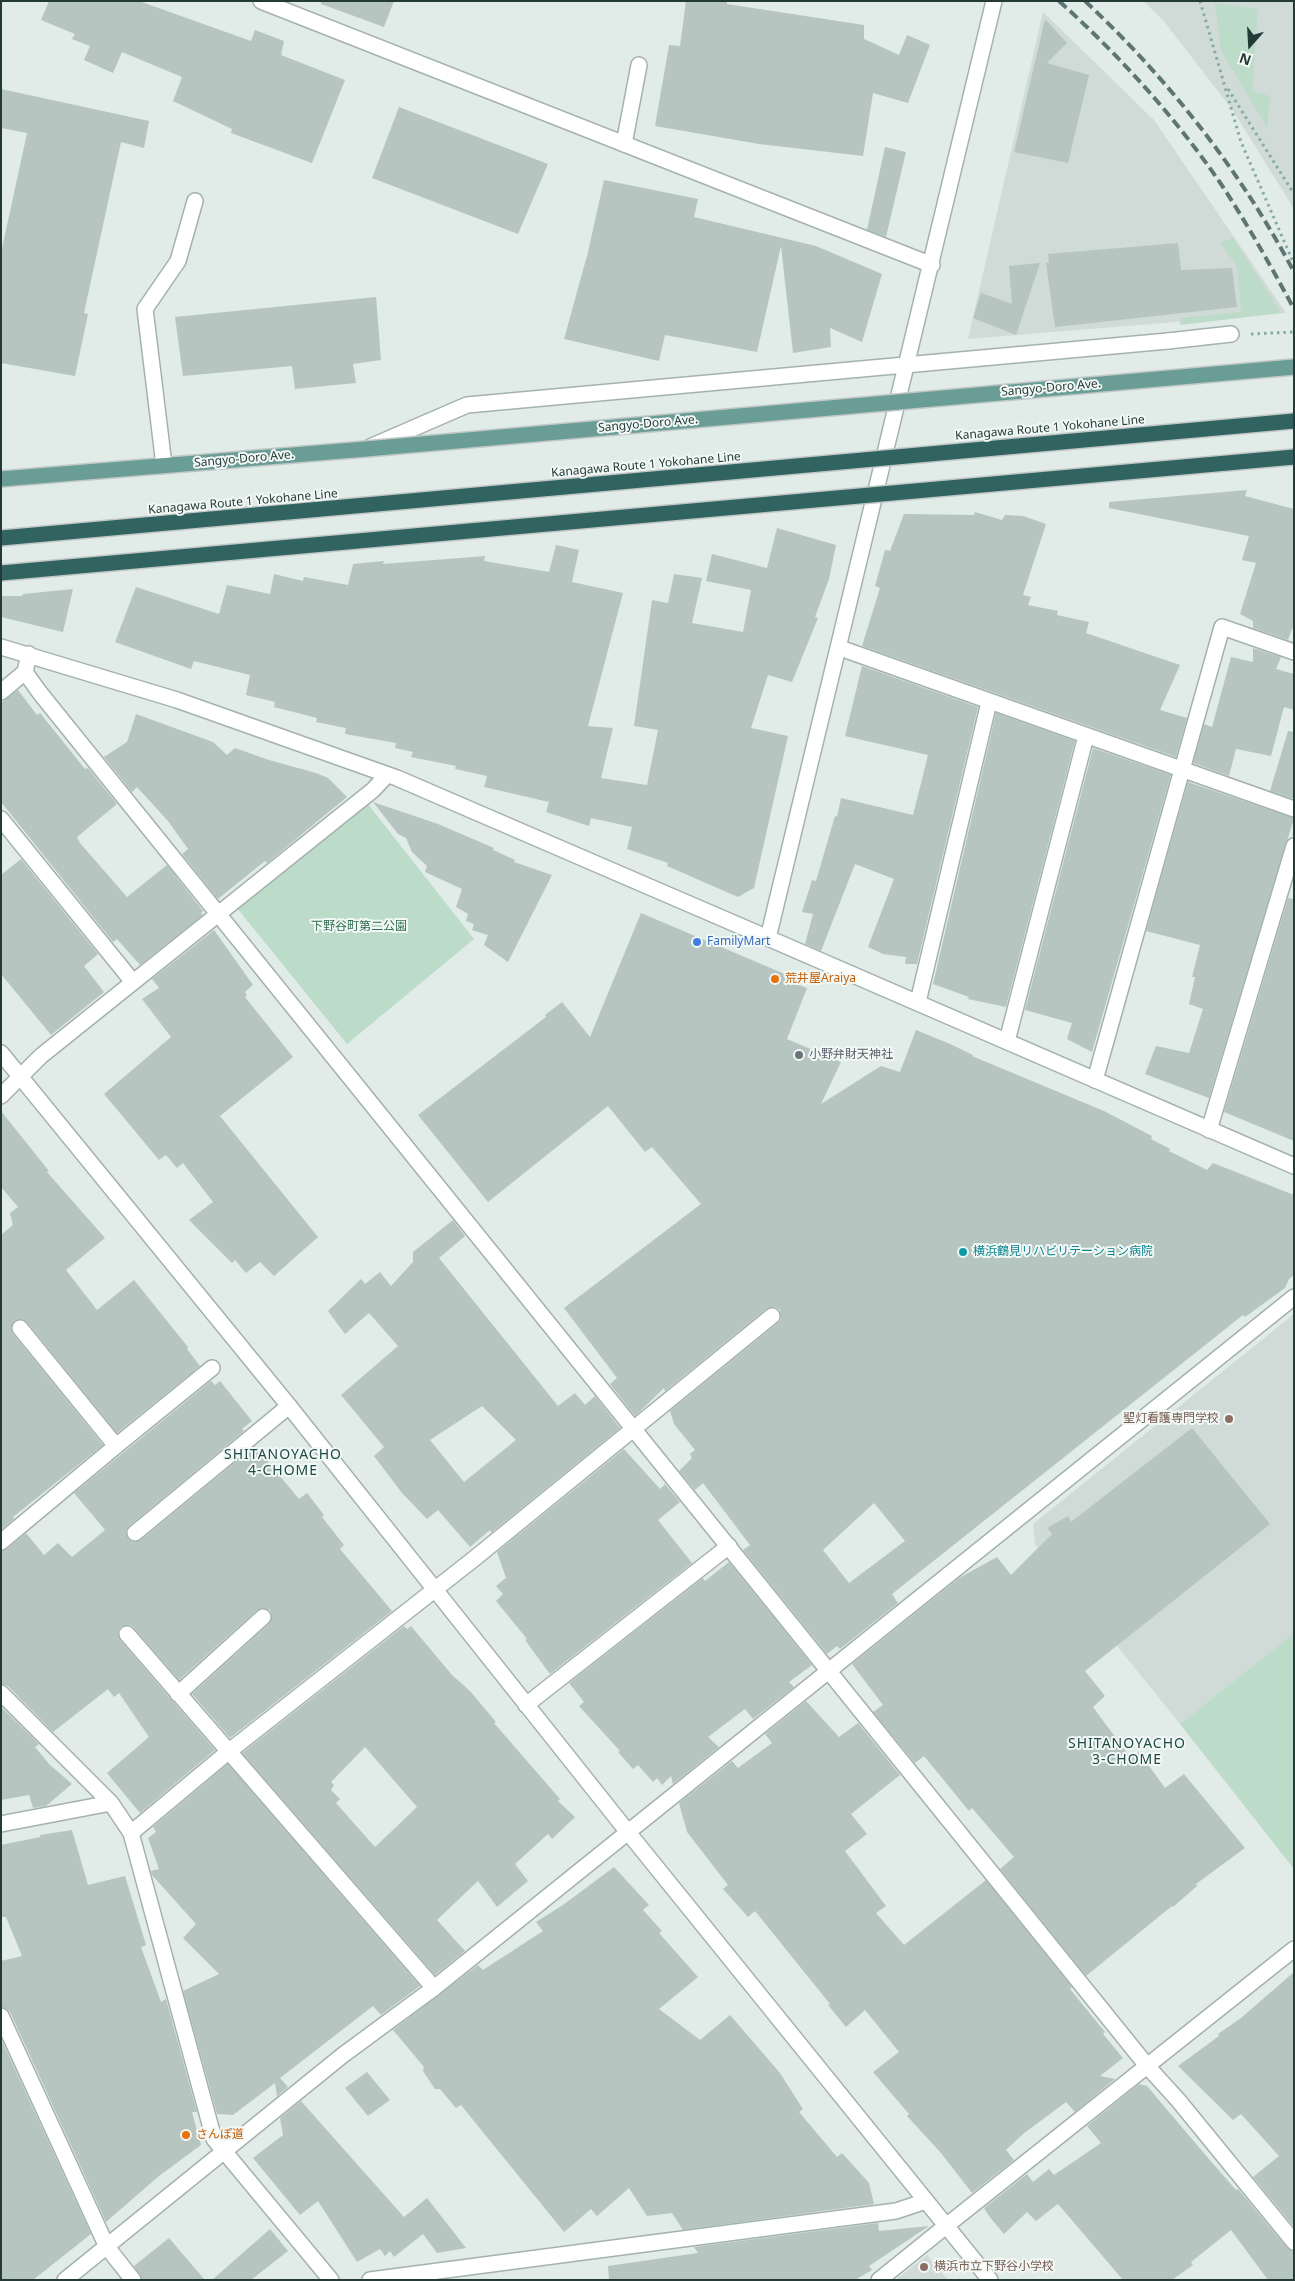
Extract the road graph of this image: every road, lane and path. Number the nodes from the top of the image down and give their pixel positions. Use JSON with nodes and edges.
{"nodes":[{"id":1,"x":261,"y":1,"type":"edge"},
{"id":2,"x":994,"y":1,"type":"edge"},
{"id":3,"x":1200,"y":1,"type":"edge"},
{"id":4,"x":639,"y":65,"type":"dead end"},
{"id":5,"x":1226,"y":86,"type":"junction"},
{"id":6,"x":624,"y":144,"type":"junction"},
{"id":7,"x":1294,"y":194,"type":"edge"},
{"id":8,"x":195,"y":201,"type":"dead end"},
{"id":9,"x":1294,"y":264,"type":"edge"},
{"id":10,"x":932,"y":265,"type":"junction"},
{"id":11,"x":1294,"y":332,"type":"edge"},
{"id":12,"x":1272,"y":333,"type":"dead end"},
{"id":13,"x":1231,"y":334,"type":"dead end"},
{"id":14,"x":908,"y":363,"type":"junction"},
{"id":15,"x":1294,"y":367,"type":"edge"},
{"id":16,"x":1294,"y":421,"type":"edge"},
{"id":17,"x":366,"y":449,"type":"junction"},
{"id":18,"x":1294,"y":457,"type":"edge"},
{"id":19,"x":164,"y":465,"type":"junction"},
{"id":20,"x":1,"y":478,"type":"edge"},
{"id":21,"x":1,"y":538,"type":"edge"},
{"id":22,"x":1,"y":573,"type":"edge"},
{"id":23,"x":1,"y":646,"type":"edge"},
{"id":24,"x":840,"y":648,"type":"junction"},
{"id":25,"x":1294,"y":652,"type":"edge"},
{"id":26,"x":29,"y":654,"type":"junction"},
{"id":27,"x":25,"y":672,"type":"junction"},
{"id":28,"x":1,"y":692,"type":"edge"},
{"id":29,"x":989,"y":702,"type":"junction"},
{"id":30,"x":1086,"y":736,"type":"junction"},
{"id":31,"x":1182,"y":770,"type":"junction"},
{"id":32,"x":387,"y":775,"type":"junction"},
{"id":33,"x":1294,"y":809,"type":"edge"},
{"id":34,"x":1,"y":819,"type":"edge"},
{"id":35,"x":1294,"y":846,"type":"edge"},
{"id":36,"x":220,"y":914,"type":"junction"},
{"id":37,"x":768,"y":938,"type":"junction"},
{"id":38,"x":133,"y":982,"type":"junction"},
{"id":39,"x":918,"y":1002,"type":"junction"},
{"id":40,"x":1007,"y":1041,"type":"junction"},
{"id":41,"x":1,"y":1053,"type":"edge"},
{"id":42,"x":20,"y":1076,"type":"junction"},
{"id":43,"x":1095,"y":1080,"type":"junction"},
{"id":44,"x":1,"y":1096,"type":"edge"},
{"id":45,"x":1209,"y":1130,"type":"junction"},
{"id":46,"x":1294,"y":1166,"type":"edge"},
{"id":47,"x":1294,"y":1297,"type":"edge"},
{"id":48,"x":772,"y":1316,"type":"dead end"},
{"id":49,"x":20,"y":1328,"type":"dead end"},
{"id":50,"x":212,"y":1368,"type":"dead end"},
{"id":51,"x":288,"y":1406,"type":"junction"},
{"id":52,"x":635,"y":1429,"type":"junction"},
{"id":53,"x":116,"y":1446,"type":"junction"},
{"id":54,"x":135,"y":1533,"type":"dead end"},
{"id":55,"x":1,"y":1542,"type":"edge"},
{"id":56,"x":729,"y":1546,"type":"junction"},
{"id":57,"x":434,"y":1590,"type":"junction"},
{"id":58,"x":263,"y":1617,"type":"dead end"},
{"id":59,"x":127,"y":1634,"type":"dead end"},
{"id":60,"x":830,"y":1671,"type":"junction"},
{"id":61,"x":1,"y":1693,"type":"edge"},
{"id":62,"x":178,"y":1694,"type":"junction"},
{"id":63,"x":526,"y":1705,"type":"junction"},
{"id":64,"x":228,"y":1752,"type":"junction"},
{"id":65,"x":111,"y":1803,"type":"junction"},
{"id":66,"x":1,"y":1824,"type":"edge"},
{"id":67,"x":627,"y":1831,"type":"junction"},
{"id":68,"x":131,"y":1833,"type":"junction"},
{"id":69,"x":1294,"y":1949,"type":"edge"},
{"id":70,"x":434,"y":1988,"type":"junction"},
{"id":71,"x":1,"y":2016,"type":"edge"},
{"id":72,"x":1148,"y":2066,"type":"junction"},
{"id":73,"x":224,"y":2151,"type":"junction"},
{"id":74,"x":926,"y":2201,"type":"junction"},
{"id":75,"x":946,"y":2226,"type":"junction"},
{"id":76,"x":1294,"y":2242,"type":"edge"},
{"id":77,"x":107,"y":2247,"type":"junction"},
{"id":78,"x":65,"y":2280,"type":"edge"},
{"id":79,"x":133,"y":2280,"type":"edge"},
{"id":80,"x":331,"y":2280,"type":"edge"},
{"id":81,"x":370,"y":2280,"type":"edge"},
{"id":82,"x":879,"y":2280,"type":"edge"},
{"id":83,"x":990,"y":2280,"type":"edge"}],
"edges":[{"from":1,"to":6,"type":"street"},
{"from":2,"to":10,"type":"street"},
{"from":3,"to":5,"type":"path"},
{"from":4,"to":6,"type":"street"},
{"from":5,"to":7,"type":"path"},
{"from":5,"to":9,"type":"path"},
{"from":6,"to":10,"type":"street"},
{"from":8,"to":19,"type":"street"},
{"from":10,"to":14,"type":"street"},
{"from":11,"to":12,"type":"path"},
{"from":13,"to":14,"type":"street"},
{"from":14,"to":17,"type":"street"},
{"from":14,"to":24,"type":"street"},
{"from":15,"to":17,"type":"main road","name":"Sangyo-Doro Ave.","bridge":true},
{"from":16,"to":21,"type":"highway","name":"Kanagawa Route 1 Yokohane Line","bridge":true},
{"from":17,"to":19,"type":"main road","name":"Sangyo-Doro Ave."},
{"from":18,"to":22,"type":"highway","bridge":true},
{"from":19,"to":20,"type":"main road","name":"Sangyo-Doro Ave."},
{"from":23,"to":26,"type":"street"},
{"from":24,"to":29,"type":"street"},
{"from":24,"to":37,"type":"street"},
{"from":25,"to":31,"type":"street"},
{"from":26,"to":27,"type":"street"},
{"from":26,"to":32,"type":"street"},
{"from":27,"to":28,"type":"street"},
{"from":27,"to":36,"type":"street"},
{"from":29,"to":30,"type":"street"},
{"from":29,"to":39,"type":"street"},
{"from":30,"to":31,"type":"street"},
{"from":30,"to":40,"type":"street"},
{"from":31,"to":33,"type":"street"},
{"from":31,"to":43,"type":"street"},
{"from":32,"to":36,"type":"street"},
{"from":32,"to":37,"type":"street"},
{"from":34,"to":38,"type":"street"},
{"from":35,"to":45,"type":"street"},
{"from":36,"to":38,"type":"street"},
{"from":36,"to":52,"type":"street"},
{"from":37,"to":39,"type":"street"},
{"from":38,"to":42,"type":"street"},
{"from":39,"to":40,"type":"street"},
{"from":40,"to":43,"type":"street"},
{"from":41,"to":42,"type":"street"},
{"from":42,"to":44,"type":"street"},
{"from":42,"to":51,"type":"street"},
{"from":43,"to":45,"type":"street"},
{"from":45,"to":46,"type":"street"},
{"from":47,"to":60,"type":"street"},
{"from":48,"to":52,"type":"street"},
{"from":49,"to":53,"type":"street"},
{"from":50,"to":53,"type":"street"},
{"from":51,"to":54,"type":"street"},
{"from":51,"to":57,"type":"street"},
{"from":52,"to":56,"type":"street"},
{"from":52,"to":57,"type":"street"},
{"from":53,"to":55,"type":"street"},
{"from":56,"to":60,"type":"street"},
{"from":56,"to":63,"type":"street"},
{"from":57,"to":63,"type":"street"},
{"from":57,"to":64,"type":"street"},
{"from":58,"to":62,"type":"street"},
{"from":59,"to":62,"type":"street"},
{"from":60,"to":67,"type":"street"},
{"from":60,"to":72,"type":"street"},
{"from":61,"to":65,"type":"street"},
{"from":62,"to":64,"type":"street"},
{"from":63,"to":67,"type":"street"},
{"from":64,"to":68,"type":"street"},
{"from":64,"to":70,"type":"street"},
{"from":65,"to":66,"type":"street"},
{"from":65,"to":68,"type":"street"},
{"from":67,"to":70,"type":"street"},
{"from":67,"to":74,"type":"street"},
{"from":68,"to":73,"type":"street"},
{"from":69,"to":72,"type":"street"},
{"from":70,"to":73,"type":"street"},
{"from":71,"to":77,"type":"street"},
{"from":72,"to":75,"type":"street"},
{"from":72,"to":76,"type":"street"},
{"from":73,"to":77,"type":"street"},
{"from":73,"to":80,"type":"street"},
{"from":74,"to":75,"type":"street"},
{"from":74,"to":81,"type":"street"},
{"from":75,"to":82,"type":"street"},
{"from":75,"to":83,"type":"street"},
{"from":77,"to":78,"type":"street"},
{"from":77,"to":79,"type":"street"}]}
